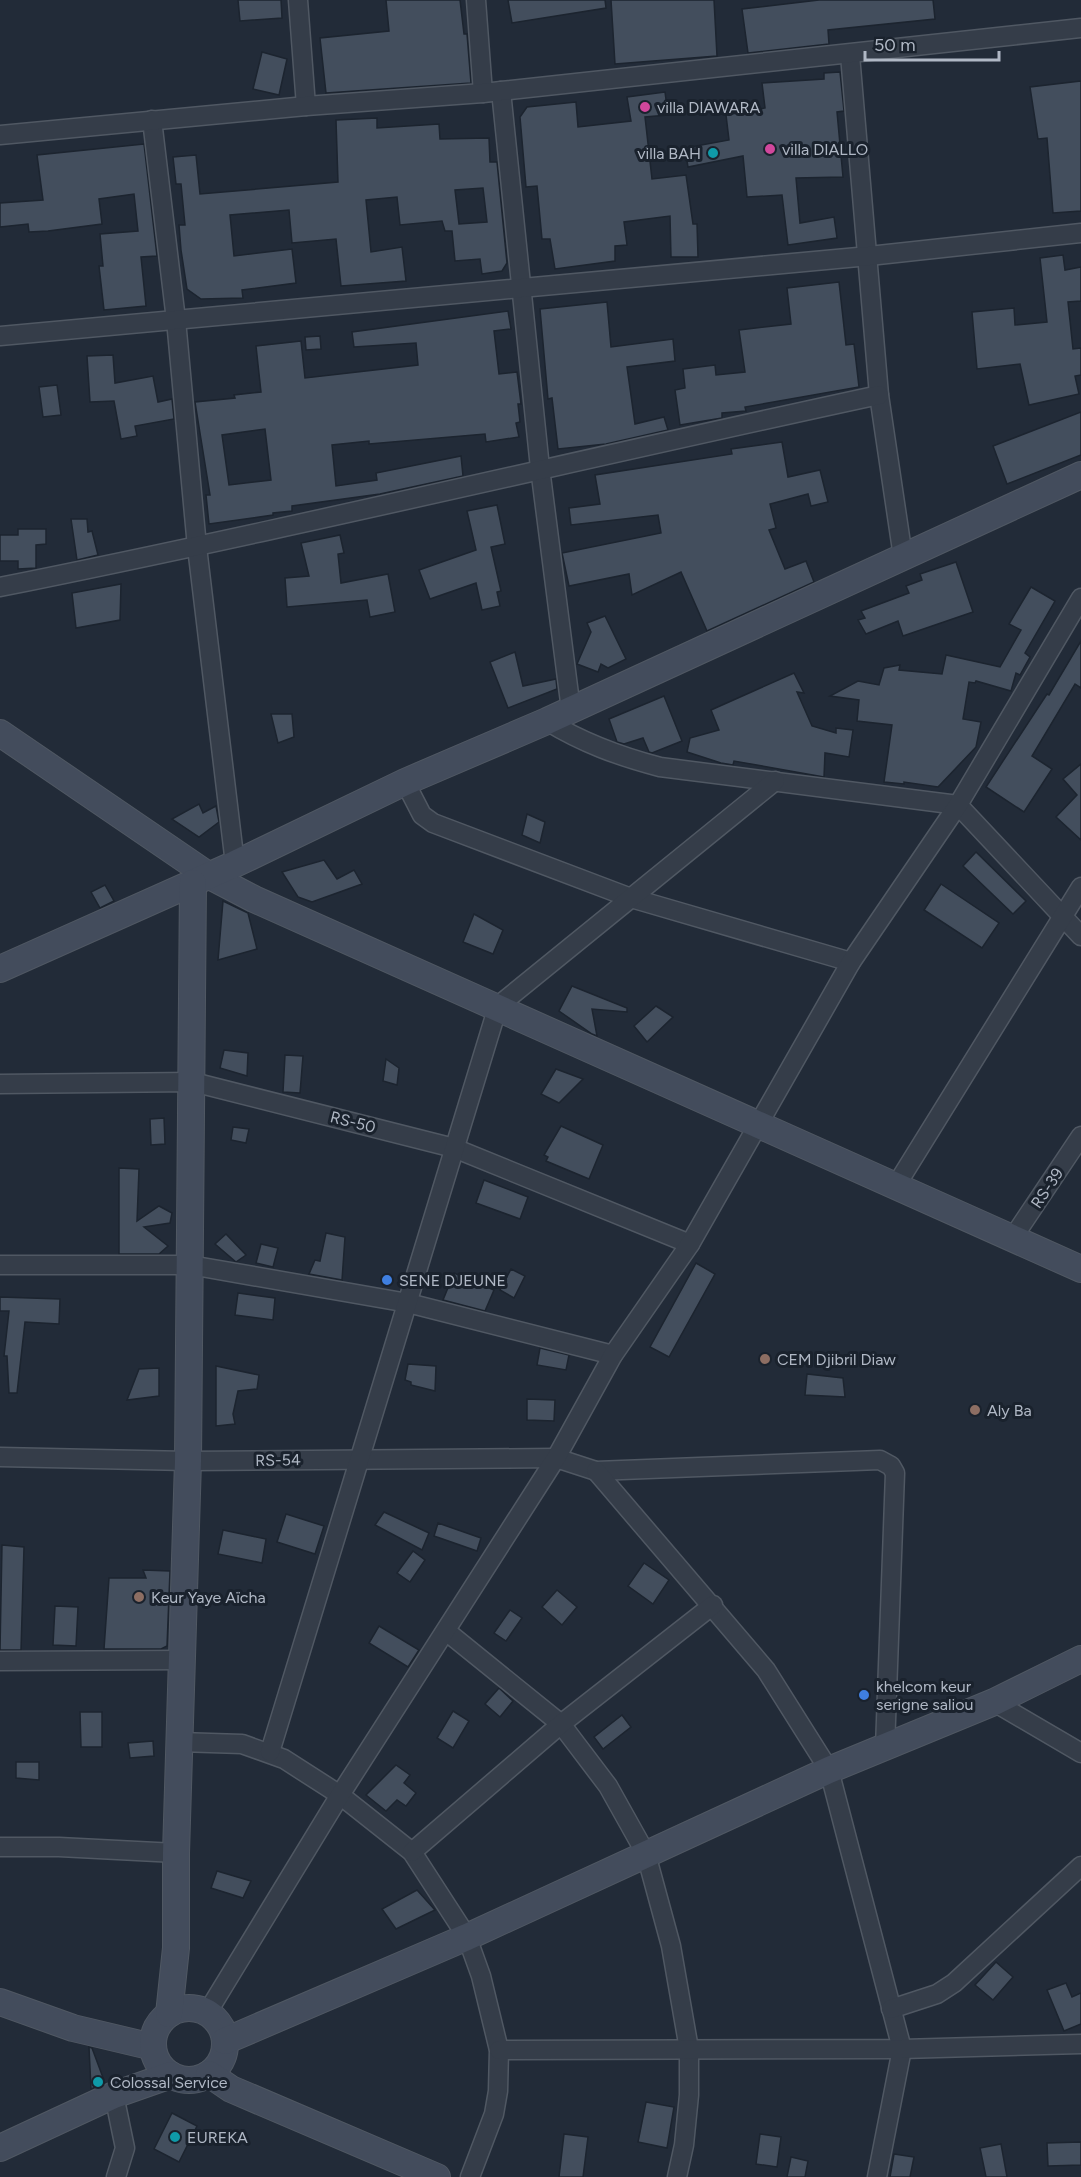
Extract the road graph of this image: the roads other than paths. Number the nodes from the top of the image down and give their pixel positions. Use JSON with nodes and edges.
{"nodes":[{"id":1,"x":298,"y":0,"type":"edge"},
{"id":2,"x":476,"y":0,"type":"edge"},
{"id":3,"x":1081,"y":28,"type":"edge"},
{"id":4,"x":850,"y":55,"type":"junction"},
{"id":5,"x":501,"y":91,"type":"junction"},
{"id":6,"x":483,"y":93,"type":"junction"},
{"id":7,"x":306,"y":106,"type":"junction"},
{"id":8,"x":152,"y":120,"type":"junction"},
{"id":9,"x":0,"y":135,"type":"edge"},
{"id":10,"x":1081,"y":233,"type":"edge"},
{"id":11,"x":869,"y":256,"type":"junction"},
{"id":12,"x":520,"y":288,"type":"junction"},
{"id":13,"x":176,"y":320,"type":"junction"},
{"id":14,"x":0,"y":336,"type":"edge"},
{"id":15,"x":879,"y":395,"type":"junction"},
{"id":16,"x":540,"y":468,"type":"junction"},
{"id":17,"x":1081,"y":475,"type":"edge"},
{"id":18,"x":197,"y":547,"type":"junction"},
{"id":19,"x":903,"y":557,"type":"junction"},
{"id":20,"x":0,"y":587,"type":"edge"},
{"id":21,"x":1081,"y":597,"type":"edge"},
{"id":22,"x":571,"y":710,"type":"junction"},
{"id":23,"x":547,"y":721,"type":"junction"},
{"id":24,"x":0,"y":733,"type":"edge"},
{"id":25,"x":776,"y":781,"type":"junction"},
{"id":26,"x":405,"y":782,"type":"junction"},
{"id":27,"x":958,"y":804,"type":"junction"},
{"id":28,"x":235,"y":864,"type":"junction"},
{"id":29,"x":200,"y":879,"type":"junction"},
{"id":30,"x":1081,"y":887,"type":"edge"},
{"id":31,"x":631,"y":898,"type":"junction"},
{"id":32,"x":1063,"y":917,"type":"junction"},
{"id":33,"x":1081,"y":936,"type":"edge"},
{"id":34,"x":851,"y":962,"type":"junction"},
{"id":35,"x":0,"y":969,"type":"edge"},
{"id":36,"x":498,"y":1006,"type":"junction"},
{"id":37,"x":193,"y":1082,"type":"junction"},
{"id":38,"x":0,"y":1084,"type":"edge"},
{"id":39,"x":760,"y":1123,"type":"junction"},
{"id":40,"x":1081,"y":1136,"type":"edge"},
{"id":41,"x":454,"y":1148,"type":"junction"},
{"id":42,"x":897,"y":1184,"type":"junction"},
{"id":43,"x":1012,"y":1239,"type":"junction"},
{"id":44,"x":690,"y":1244,"type":"junction"},
{"id":45,"x":0,"y":1265,"type":"edge"},
{"id":46,"x":190,"y":1265,"type":"junction"},
{"id":47,"x":1081,"y":1269,"type":"edge"},
{"id":48,"x":408,"y":1303,"type":"junction"},
{"id":49,"x":613,"y":1355,"type":"junction"},
{"id":50,"x":0,"y":1458,"type":"edge"},
{"id":51,"x":359,"y":1458,"type":"junction"},
{"id":52,"x":556,"y":1458,"type":"junction"},
{"id":53,"x":188,"y":1461,"type":"junction"},
{"id":54,"x":596,"y":1471,"type":"junction"},
{"id":55,"x":712,"y":1605,"type":"junction"},
{"id":56,"x":446,"y":1631,"type":"junction"},
{"id":57,"x":1081,"y":1659,"type":"edge"},
{"id":58,"x":0,"y":1660,"type":"edge"},
{"id":59,"x":183,"y":1660,"type":"junction"},
{"id":60,"x":994,"y":1702,"type":"junction"},
{"id":61,"x":561,"y":1724,"type":"junction"},
{"id":62,"x":179,"y":1742,"type":"junction"},
{"id":63,"x":885,"y":1748,"type":"junction"},
{"id":64,"x":270,"y":1752,"type":"junction"},
{"id":65,"x":1081,"y":1753,"type":"edge"},
{"id":66,"x":829,"y":1770,"type":"junction"},
{"id":67,"x":340,"y":1795,"type":"junction"},
{"id":68,"x":0,"y":1847,"type":"edge"},
{"id":69,"x":412,"y":1852,"type":"junction"},
{"id":70,"x":176,"y":1853,"type":"junction"},
{"id":71,"x":646,"y":1854,"type":"junction"},
{"id":72,"x":1081,"y":1866,"type":"edge"},
{"id":73,"x":466,"y":1937,"type":"junction"},
{"id":74,"x":176,"y":1947,"type":"junction"},
{"id":75,"x":0,"y":2002,"type":"edge"},
{"id":76,"x":891,"y":2009,"type":"junction"},
{"id":77,"x":166,"y":2016,"type":"junction"},
{"id":78,"x":74,"y":2028,"type":"junction"},
{"id":79,"x":213,"y":2036,"type":"junction"},
{"id":80,"x":1081,"y":2044,"type":"edge"},
{"id":81,"x":689,"y":2049,"type":"junction"},
{"id":82,"x":902,"y":2049,"type":"junction"},
{"id":83,"x":154,"y":2050,"type":"junction"},
{"id":84,"x":499,"y":2050,"type":"junction"},
{"id":85,"x":171,"y":2075,"type":"junction"},
{"id":86,"x":118,"y":2094,"type":"junction"},
{"id":87,"x":0,"y":2148,"type":"edge"},
{"id":88,"x":116,"y":2177,"type":"edge"},
{"id":89,"x":437,"y":2177,"type":"edge"},
{"id":90,"x":470,"y":2177,"type":"edge"},
{"id":91,"x":677,"y":2177,"type":"edge"},
{"id":92,"x":877,"y":2177,"type":"edge"}],
"edges":[{"from":1,"to":7,"type":"street"},
{"from":2,"to":6,"type":"street"},
{"from":3,"to":4,"type":"street"},
{"from":4,"to":5,"type":"street"},
{"from":4,"to":11,"type":"street"},
{"from":5,"to":6,"type":"street"},
{"from":5,"to":12,"type":"street"},
{"from":6,"to":7,"type":"street"},
{"from":7,"to":8,"type":"street"},
{"from":8,"to":9,"type":"street"},
{"from":8,"to":13,"type":"street"},
{"from":10,"to":11,"type":"street"},
{"from":11,"to":12,"type":"street"},
{"from":11,"to":15,"type":"street"},
{"from":12,"to":13,"type":"street"},
{"from":12,"to":16,"type":"street"},
{"from":13,"to":14,"type":"street"},
{"from":13,"to":18,"type":"street"},
{"from":15,"to":16,"type":"street"},
{"from":15,"to":19,"type":"street"},
{"from":16,"to":18,"type":"street"},
{"from":16,"to":22,"type":"street"},
{"from":17,"to":19,"type":"street"},
{"from":18,"to":20,"type":"street"},
{"from":18,"to":28,"type":"street"},
{"from":19,"to":22,"type":"street"},
{"from":21,"to":27,"type":"street"},
{"from":22,"to":23,"type":"street"},
{"from":23,"to":25,"type":"street"},
{"from":23,"to":26,"type":"street"},
{"from":24,"to":29,"type":"street"},
{"from":25,"to":27,"type":"street"},
{"from":25,"to":31,"type":"street"},
{"from":26,"to":28,"type":"street"},
{"from":26,"to":31,"type":"street"},
{"from":27,"to":32,"type":"street"},
{"from":27,"to":34,"type":"street"},
{"from":28,"to":29,"type":"street"},
{"from":29,"to":35,"type":"street"},
{"from":29,"to":36,"type":"street"},
{"from":29,"to":37,"type":"street"},
{"from":30,"to":32,"type":"street"},
{"from":31,"to":34,"type":"street"},
{"from":31,"to":36,"type":"street"},
{"from":32,"to":33,"type":"street"},
{"from":32,"to":42,"type":"street"},
{"from":34,"to":39,"type":"street"},
{"from":36,"to":39,"type":"street"},
{"from":36,"to":41,"type":"street"},
{"from":37,"to":38,"type":"street","name":"RS-50"},
{"from":37,"to":41,"type":"street","name":"RS-50"},
{"from":37,"to":46,"type":"street"},
{"from":39,"to":42,"type":"street"},
{"from":39,"to":44,"type":"street"},
{"from":40,"to":43,"type":"street","name":"RS-39"},
{"from":41,"to":44,"type":"street","name":"RS-50"},
{"from":41,"to":48,"type":"street"},
{"from":42,"to":43,"type":"street"},
{"from":43,"to":47,"type":"street"},
{"from":44,"to":49,"type":"street"},
{"from":45,"to":46,"type":"street"},
{"from":46,"to":48,"type":"street"},
{"from":46,"to":53,"type":"street"},
{"from":48,"to":49,"type":"street"},
{"from":48,"to":51,"type":"street"},
{"from":49,"to":52,"type":"street"},
{"from":50,"to":53,"type":"street","name":"RS-54"},
{"from":51,"to":52,"type":"street","name":"RS-54"},
{"from":51,"to":53,"type":"street","name":"RS-54"},
{"from":51,"to":64,"type":"street"},
{"from":52,"to":54,"type":"street","name":"RS-54"},
{"from":52,"to":56,"type":"street"},
{"from":53,"to":59,"type":"street"},
{"from":54,"to":55,"type":"street"},
{"from":54,"to":63,"type":"street"},
{"from":55,"to":61,"type":"street"},
{"from":55,"to":66,"type":"street"},
{"from":56,"to":61,"type":"street"},
{"from":56,"to":67,"type":"street"},
{"from":57,"to":60,"type":"street"},
{"from":58,"to":59,"type":"street"},
{"from":59,"to":62,"type":"street"},
{"from":60,"to":63,"type":"street"},
{"from":60,"to":65,"type":"street"},
{"from":61,"to":69,"type":"street"},
{"from":61,"to":71,"type":"street"},
{"from":62,"to":64,"type":"street"},
{"from":62,"to":70,"type":"street"},
{"from":63,"to":66,"type":"street"},
{"from":64,"to":67,"type":"street"},
{"from":66,"to":71,"type":"street"},
{"from":66,"to":76,"type":"street"},
{"from":67,"to":69,"type":"street"},
{"from":67,"to":79,"type":"street"},
{"from":68,"to":70,"type":"street"},
{"from":69,"to":73,"type":"street"},
{"from":70,"to":74,"type":"street"},
{"from":71,"to":73,"type":"street"},
{"from":71,"to":81,"type":"street"},
{"from":72,"to":76,"type":"street"},
{"from":73,"to":79,"type":"street"},
{"from":73,"to":84,"type":"street"},
{"from":74,"to":77,"type":"street"},
{"from":74,"to":79,"type":"street"},
{"from":75,"to":78,"type":"street"},
{"from":76,"to":82,"type":"street"},
{"from":77,"to":78,"type":"street"},
{"from":77,"to":79,"type":"street"},
{"from":77,"to":83,"type":"street"},
{"from":78,"to":83,"type":"street"},
{"from":79,"to":85,"type":"street"},
{"from":79,"to":89,"type":"street"},
{"from":80,"to":82,"type":"street"},
{"from":81,"to":82,"type":"street"},
{"from":81,"to":84,"type":"street"},
{"from":81,"to":91,"type":"street"},
{"from":82,"to":92,"type":"street"},
{"from":83,"to":85,"type":"street"},
{"from":83,"to":86,"type":"street"},
{"from":84,"to":90,"type":"street"},
{"from":85,"to":86,"type":"street"},
{"from":86,"to":87,"type":"street"},
{"from":86,"to":88,"type":"street"}]}
